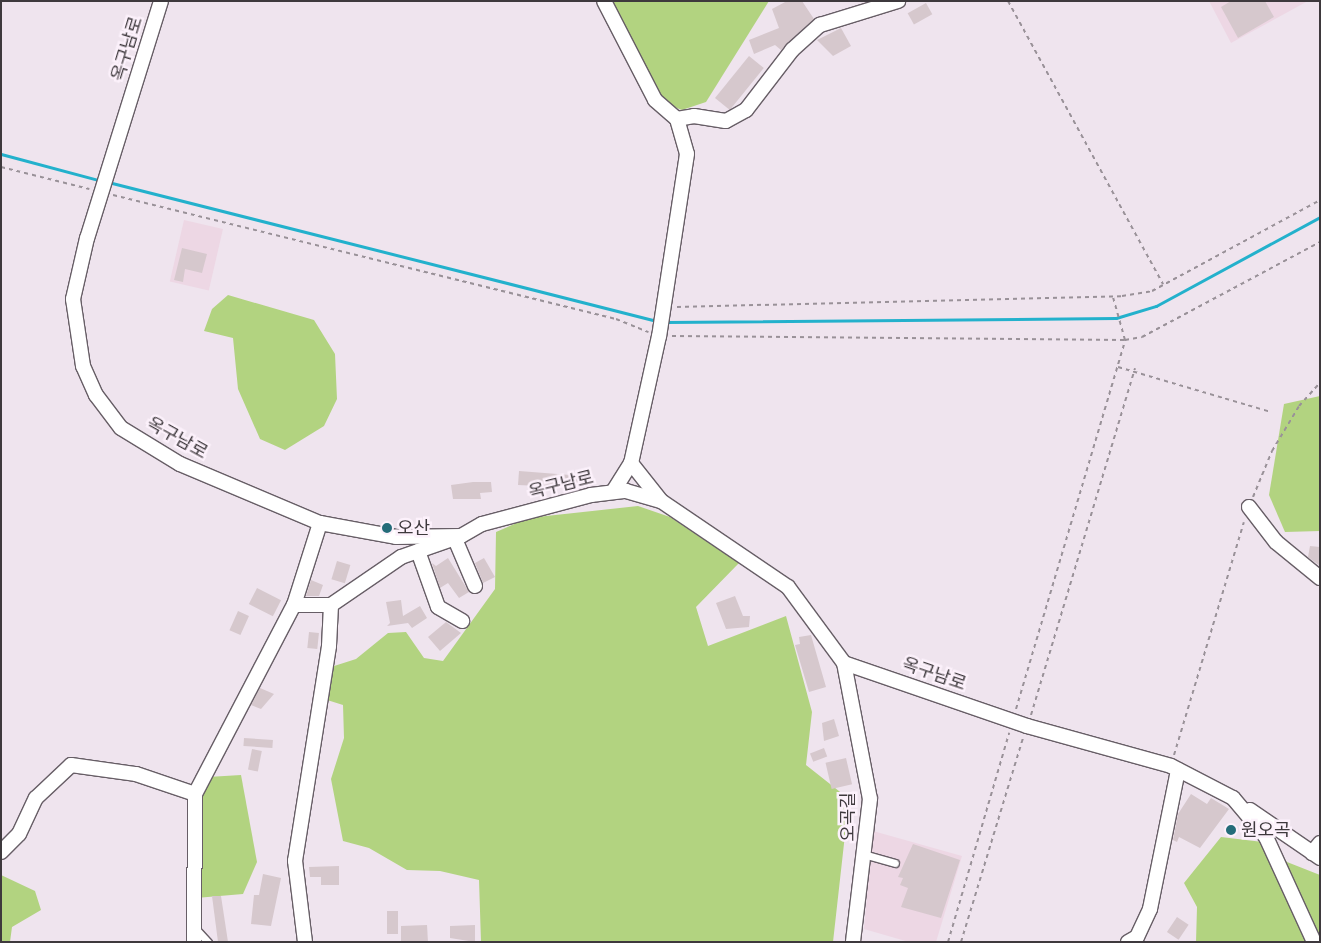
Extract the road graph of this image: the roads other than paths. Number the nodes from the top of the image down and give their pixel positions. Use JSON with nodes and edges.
{"nodes":[{"id":1,"x":161,"y":1,"type":"edge"},
{"id":2,"x":604,"y":1,"type":"edge"},
{"id":3,"x":898,"y":1,"type":"edge"},
{"id":4,"x":677,"y":119,"type":"junction"},
{"id":5,"x":705,"y":120,"type":"junction"},
{"id":6,"x":687,"y":154,"type":"junction"},
{"id":7,"x":631,"y":463,"type":"junction"},
{"id":8,"x":614,"y":492,"type":"junction"},
{"id":9,"x":661,"y":501,"type":"junction"},
{"id":10,"x":1249,"y":507,"type":"road end"},
{"id":11,"x":320,"y":523,"type":"junction"},
{"id":12,"x":458,"y":537,"type":"junction"},
{"id":13,"x":418,"y":551,"type":"junction"},
{"id":14,"x":1320,"y":578,"type":"edge"},
{"id":15,"x":475,"y":586,"type":"dead end"},
{"id":16,"x":294,"y":605,"type":"junction"},
{"id":17,"x":331,"y":605,"type":"junction"},
{"id":18,"x":462,"y":621,"type":"dead end"},
{"id":19,"x":844,"y":662,"type":"junction"},
{"id":20,"x":1174,"y":768,"type":"junction"},
{"id":21,"x":195,"y":794,"type":"junction"},
{"id":22,"x":1234,"y":798,"type":"junction"},
{"id":23,"x":1,"y":852,"type":"edge"},
{"id":24,"x":1317,"y":852,"type":"edge"},
{"id":25,"x":867,"y":855,"type":"junction"},
{"id":26,"x":894,"y":863,"type":"dead end"},
{"id":27,"x":193,"y":926,"type":"junction"},
{"id":28,"x":194,"y":942,"type":"edge"},
{"id":29,"x":208,"y":942,"type":"edge"},
{"id":30,"x":305,"y":942,"type":"edge"},
{"id":31,"x":853,"y":942,"type":"edge"},
{"id":32,"x":1128,"y":942,"type":"edge"},
{"id":33,"x":1314,"y":942,"type":"edge"}],
"edges":[{"from":1,"to":11,"type":"street","name":"옥구남로"},
{"from":2,"to":4,"type":"street"},
{"from":3,"to":5,"type":"street"},
{"from":4,"to":5,"type":"street"},
{"from":4,"to":6,"type":"street"},
{"from":5,"to":6,"type":"street"},
{"from":6,"to":7,"type":"street"},
{"from":7,"to":8,"type":"street"},
{"from":7,"to":9,"type":"street"},
{"from":8,"to":9,"type":"street","name":"옥구남로"},
{"from":8,"to":12,"type":"street","name":"옥구남로"},
{"from":9,"to":19,"type":"street","name":"옥구남로"},
{"from":10,"to":14,"type":"street"},
{"from":11,"to":12,"type":"street","name":"옥구남로"},
{"from":11,"to":16,"type":"street"},
{"from":12,"to":13,"type":"street"},
{"from":12,"to":15,"type":"street"},
{"from":13,"to":17,"type":"street"},
{"from":13,"to":18,"type":"street"},
{"from":16,"to":17,"type":"street"},
{"from":16,"to":21,"type":"street"},
{"from":17,"to":30,"type":"street"},
{"from":19,"to":20,"type":"street","name":"옥구남로"},
{"from":19,"to":25,"type":"street","name":"오곡길"},
{"from":20,"to":22,"type":"street","name":"옥구남로"},
{"from":20,"to":32,"type":"street"},
{"from":21,"to":23,"type":"street"},
{"from":21,"to":27,"type":"street"},
{"from":22,"to":24,"type":"street"},
{"from":22,"to":33,"type":"street","name":"옥구남로"},
{"from":25,"to":26,"type":"lane"},
{"from":25,"to":31,"type":"street","name":"오곡길"},
{"from":27,"to":28,"type":"street"},
{"from":27,"to":29,"type":"lane"}]}
